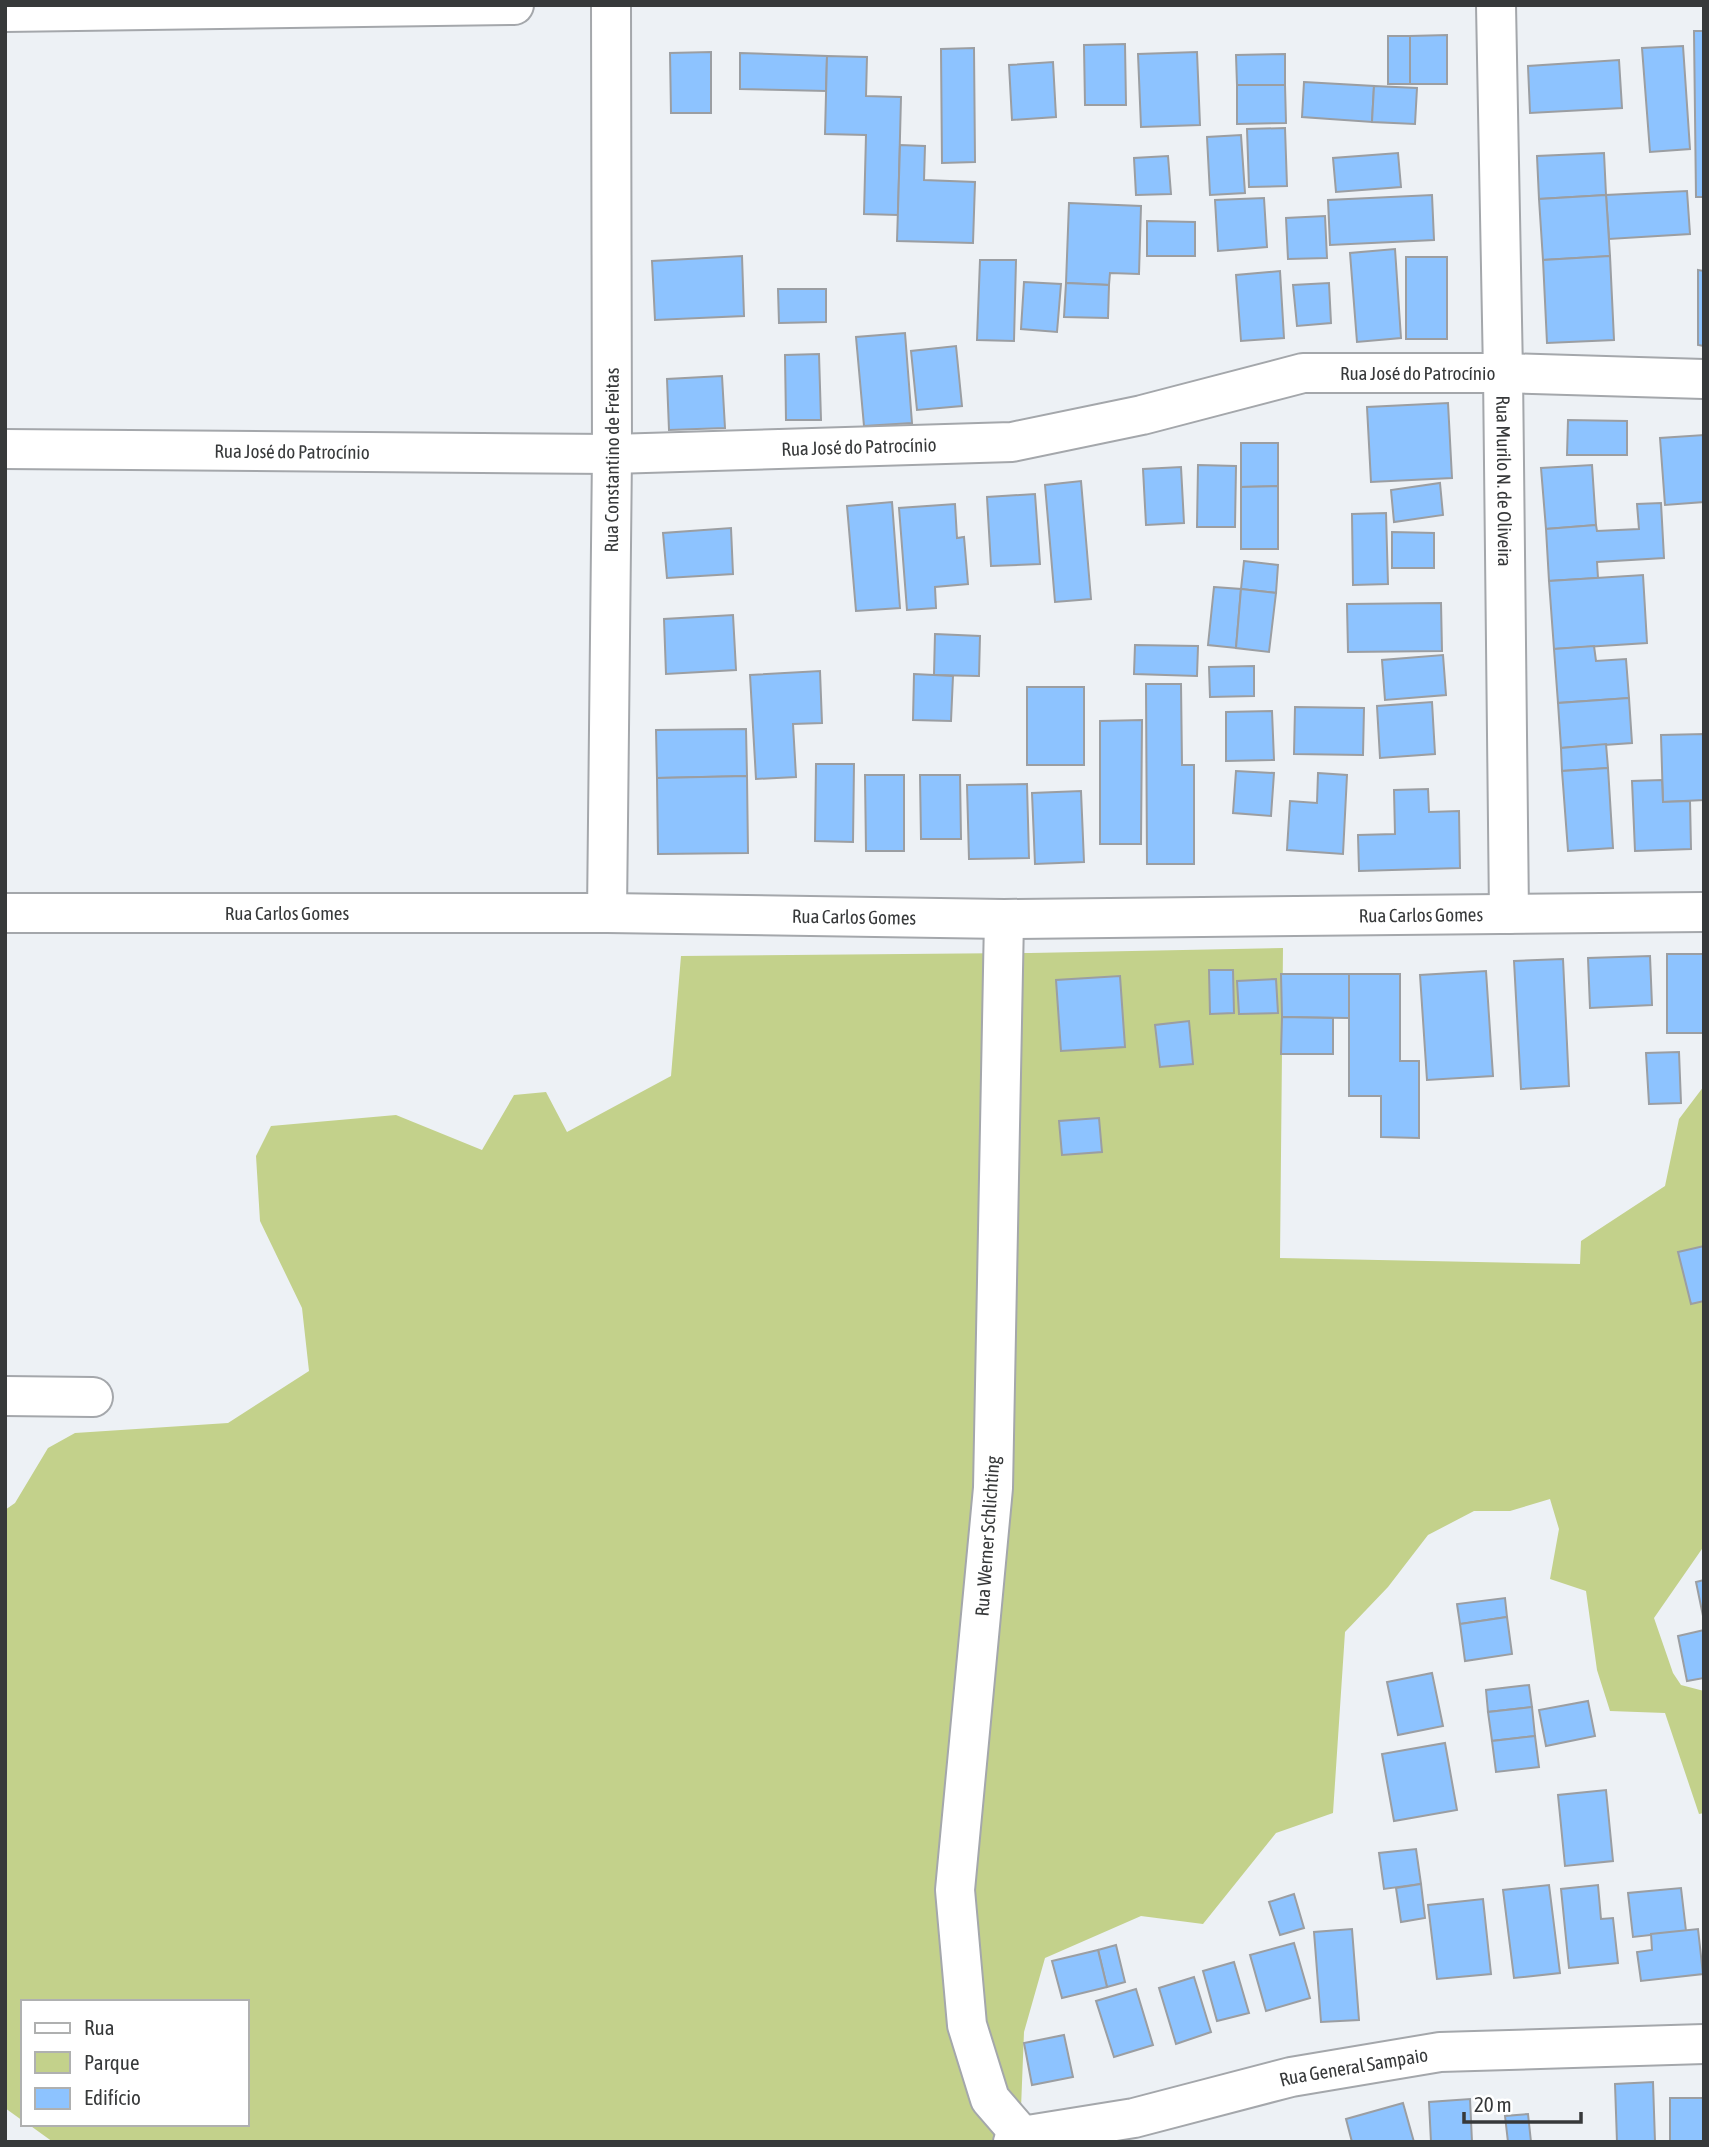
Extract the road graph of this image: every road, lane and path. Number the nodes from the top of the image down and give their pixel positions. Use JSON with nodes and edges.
{"nodes":[{"id":1,"x":514,"y":5,"type":"edge"},
{"id":2,"x":611,"y":5,"type":"edge"},
{"id":3,"x":1496,"y":5,"type":"edge"},
{"id":4,"x":5,"y":12,"type":"edge"},
{"id":5,"x":1503,"y":373,"type":"junction"},
{"id":6,"x":1704,"y":379,"type":"edge"},
{"id":7,"x":5,"y":449,"type":"edge"},
{"id":8,"x":612,"y":454,"type":"junction"},
{"id":9,"x":1704,"y":912,"type":"edge"},
{"id":10,"x":5,"y":913,"type":"edge"},
{"id":11,"x":607,"y":913,"type":"junction"},
{"id":12,"x":1509,"y":914,"type":"junction"},
{"id":13,"x":1004,"y":919,"type":"junction"},
{"id":14,"x":5,"y":1396,"type":"edge"},
{"id":15,"x":93,"y":1397,"type":"dead end"},
{"id":16,"x":1704,"y":2044,"type":"edge"},
{"id":17,"x":1138,"y":2130,"type":"edge"},
{"id":18,"x":1017,"y":2139,"type":"edge"}],
"edges":[{"from":1,"to":4,"type":"street"},
{"from":2,"to":8,"type":"street","name":"Rua Constantino de Freitas"},
{"from":3,"to":5,"type":"street","name":"Rua Murilo N. de Oliveira"},
{"from":5,"to":6,"type":"street","name":"Rua José do Patrocínio"},
{"from":5,"to":8,"type":"street","name":"Rua José do Patrocínio"},
{"from":5,"to":12,"type":"street","name":"Rua Murilo N. de Oliveira"},
{"from":7,"to":8,"type":"street","name":"Rua José do Patrocínio"},
{"from":8,"to":11,"type":"street","name":"Rua Constantino de Freitas"},
{"from":9,"to":12,"type":"street","name":"Rua Carlos Gomes"},
{"from":10,"to":11,"type":"street","name":"Rua Carlos Gomes"},
{"from":11,"to":13,"type":"street","name":"Rua Carlos Gomes"},
{"from":12,"to":13,"type":"street","name":"Rua Carlos Gomes"},
{"from":13,"to":18,"type":"street","name":"Rua Werner Schlichting"},
{"from":14,"to":15,"type":"street"},
{"from":16,"to":17,"type":"street","name":"Rua General Sampaio"},
{"from":17,"to":18,"type":"street","name":"Rua General Sampaio"}]}
